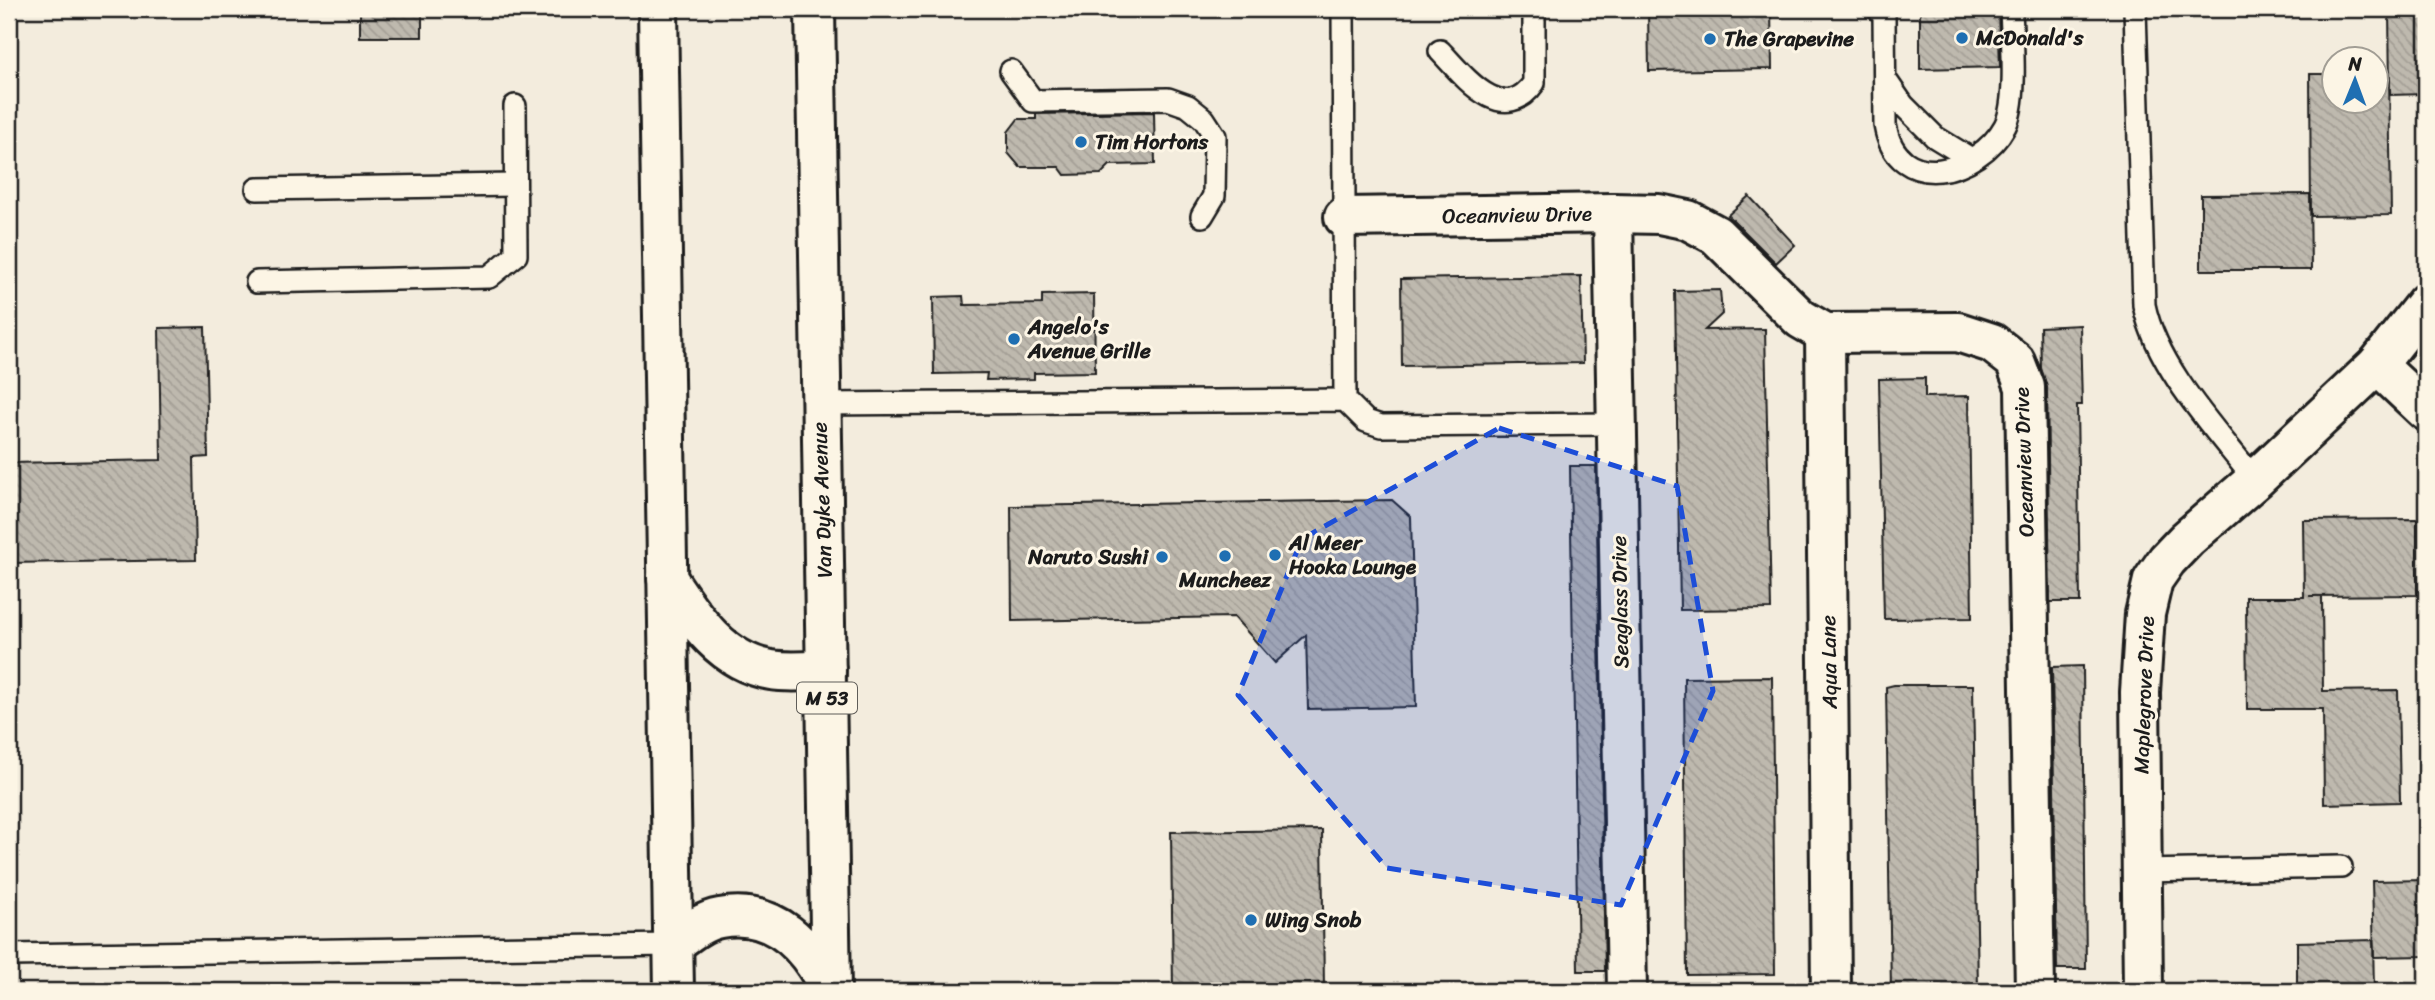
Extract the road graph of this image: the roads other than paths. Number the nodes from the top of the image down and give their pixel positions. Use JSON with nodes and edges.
{"nodes":[{"id":1,"x":658,"y":9,"type":"edge"},
{"id":2,"x":814,"y":9,"type":"edge"},
{"id":3,"x":1343,"y":9,"type":"edge"},
{"id":4,"x":1534,"y":9,"type":"edge"},
{"id":5,"x":1878,"y":9,"type":"edge"},
{"id":6,"x":2011,"y":9,"type":"edge"},
{"id":7,"x":2136,"y":9,"type":"edge"},
{"id":8,"x":1440,"y":51,"type":"dead end"},
{"id":9,"x":1011,"y":71,"type":"dead end"},
{"id":10,"x":1885,"y":79,"type":"junction"},
{"id":11,"x":515,"y":106,"type":"dead end"},
{"id":12,"x":1971,"y":159,"type":"junction"},
{"id":13,"x":514,"y":185,"type":"junction"},
{"id":14,"x":257,"y":188,"type":"dead end"},
{"id":15,"x":1613,"y":213,"type":"junction"},
{"id":16,"x":1202,"y":216,"type":"dead end"},
{"id":17,"x":1344,"y":217,"type":"junction"},
{"id":18,"x":257,"y":282,"type":"dead end"},
{"id":19,"x":2426,"y":303,"type":"edge"},
{"id":20,"x":1825,"y":333,"type":"junction"},
{"id":21,"x":2377,"y":365,"type":"junction"},
{"id":22,"x":1345,"y":400,"type":"junction"},
{"id":23,"x":820,"y":404,"type":"junction"},
{"id":24,"x":2426,"y":411,"type":"edge"},
{"id":25,"x":1617,"y":424,"type":"junction"},
{"id":26,"x":2255,"y":480,"type":"junction"},
{"id":27,"x":667,"y":578,"type":"junction"},
{"id":28,"x":826,"y":670,"type":"junction"},
{"id":29,"x":2341,"y":867,"type":"dead end"},
{"id":30,"x":2142,"y":871,"type":"junction"},
{"id":31,"x":672,"y":944,"type":"junction"},
{"id":32,"x":9,"y":955,"type":"edge"},
{"id":33,"x":674,"y":991,"type":"edge"},
{"id":34,"x":830,"y":991,"type":"edge"},
{"id":35,"x":1627,"y":991,"type":"edge"},
{"id":36,"x":1831,"y":991,"type":"edge"},
{"id":37,"x":2035,"y":991,"type":"edge"},
{"id":38,"x":2143,"y":991,"type":"edge"}],
"edges":[{"from":1,"to":27,"type":"street"},
{"from":2,"to":23,"type":"street","name":"Van Dyke Avenue","number":"M 53"},
{"from":3,"to":17,"type":"lane"},
{"from":4,"to":8,"type":"lane"},
{"from":5,"to":10,"type":"lane"},
{"from":6,"to":12,"type":"lane"},
{"from":7,"to":26,"type":"lane"},
{"from":9,"to":16,"type":"lane"},
{"from":10,"to":12,"type":"lane"},
{"from":10,"to":12,"type":"lane"},
{"from":11,"to":13,"type":"lane"},
{"from":13,"to":14,"type":"lane"},
{"from":13,"to":18,"type":"lane"},
{"from":15,"to":17,"type":"street","name":"Oceanview Drive"},
{"from":15,"to":20,"type":"street","name":"Oceanview Drive"},
{"from":15,"to":25,"type":"street","name":"Seaglass Drive"},
{"from":17,"to":22,"type":"lane"},
{"from":19,"to":21,"type":"street","name":"Maplegrove Drive"},
{"from":20,"to":36,"type":"street","name":"Aqua Lane"},
{"from":20,"to":37,"type":"street","name":"Oceanview Drive"},
{"from":21,"to":24,"type":"street"},
{"from":21,"to":26,"type":"street","name":"Maplegrove Drive"},
{"from":22,"to":23,"type":"lane"},
{"from":22,"to":25,"type":"lane"},
{"from":23,"to":28,"type":"street","name":"Van Dyke Avenue","number":"M 53"},
{"from":25,"to":35,"type":"street","name":"Seaglass Drive"},
{"from":26,"to":30,"type":"street","name":"Maplegrove Drive"},
{"from":27,"to":28,"type":"street"},
{"from":27,"to":31,"type":"street"},
{"from":28,"to":34,"type":"street","name":"Van Dyke Avenue","number":"M 53"},
{"from":29,"to":30,"type":"lane"},
{"from":30,"to":38,"type":"street","name":"Maplegrove Drive"},
{"from":31,"to":32,"type":"lane"},
{"from":31,"to":33,"type":"street"},
{"from":31,"to":34,"type":"street"}]}
